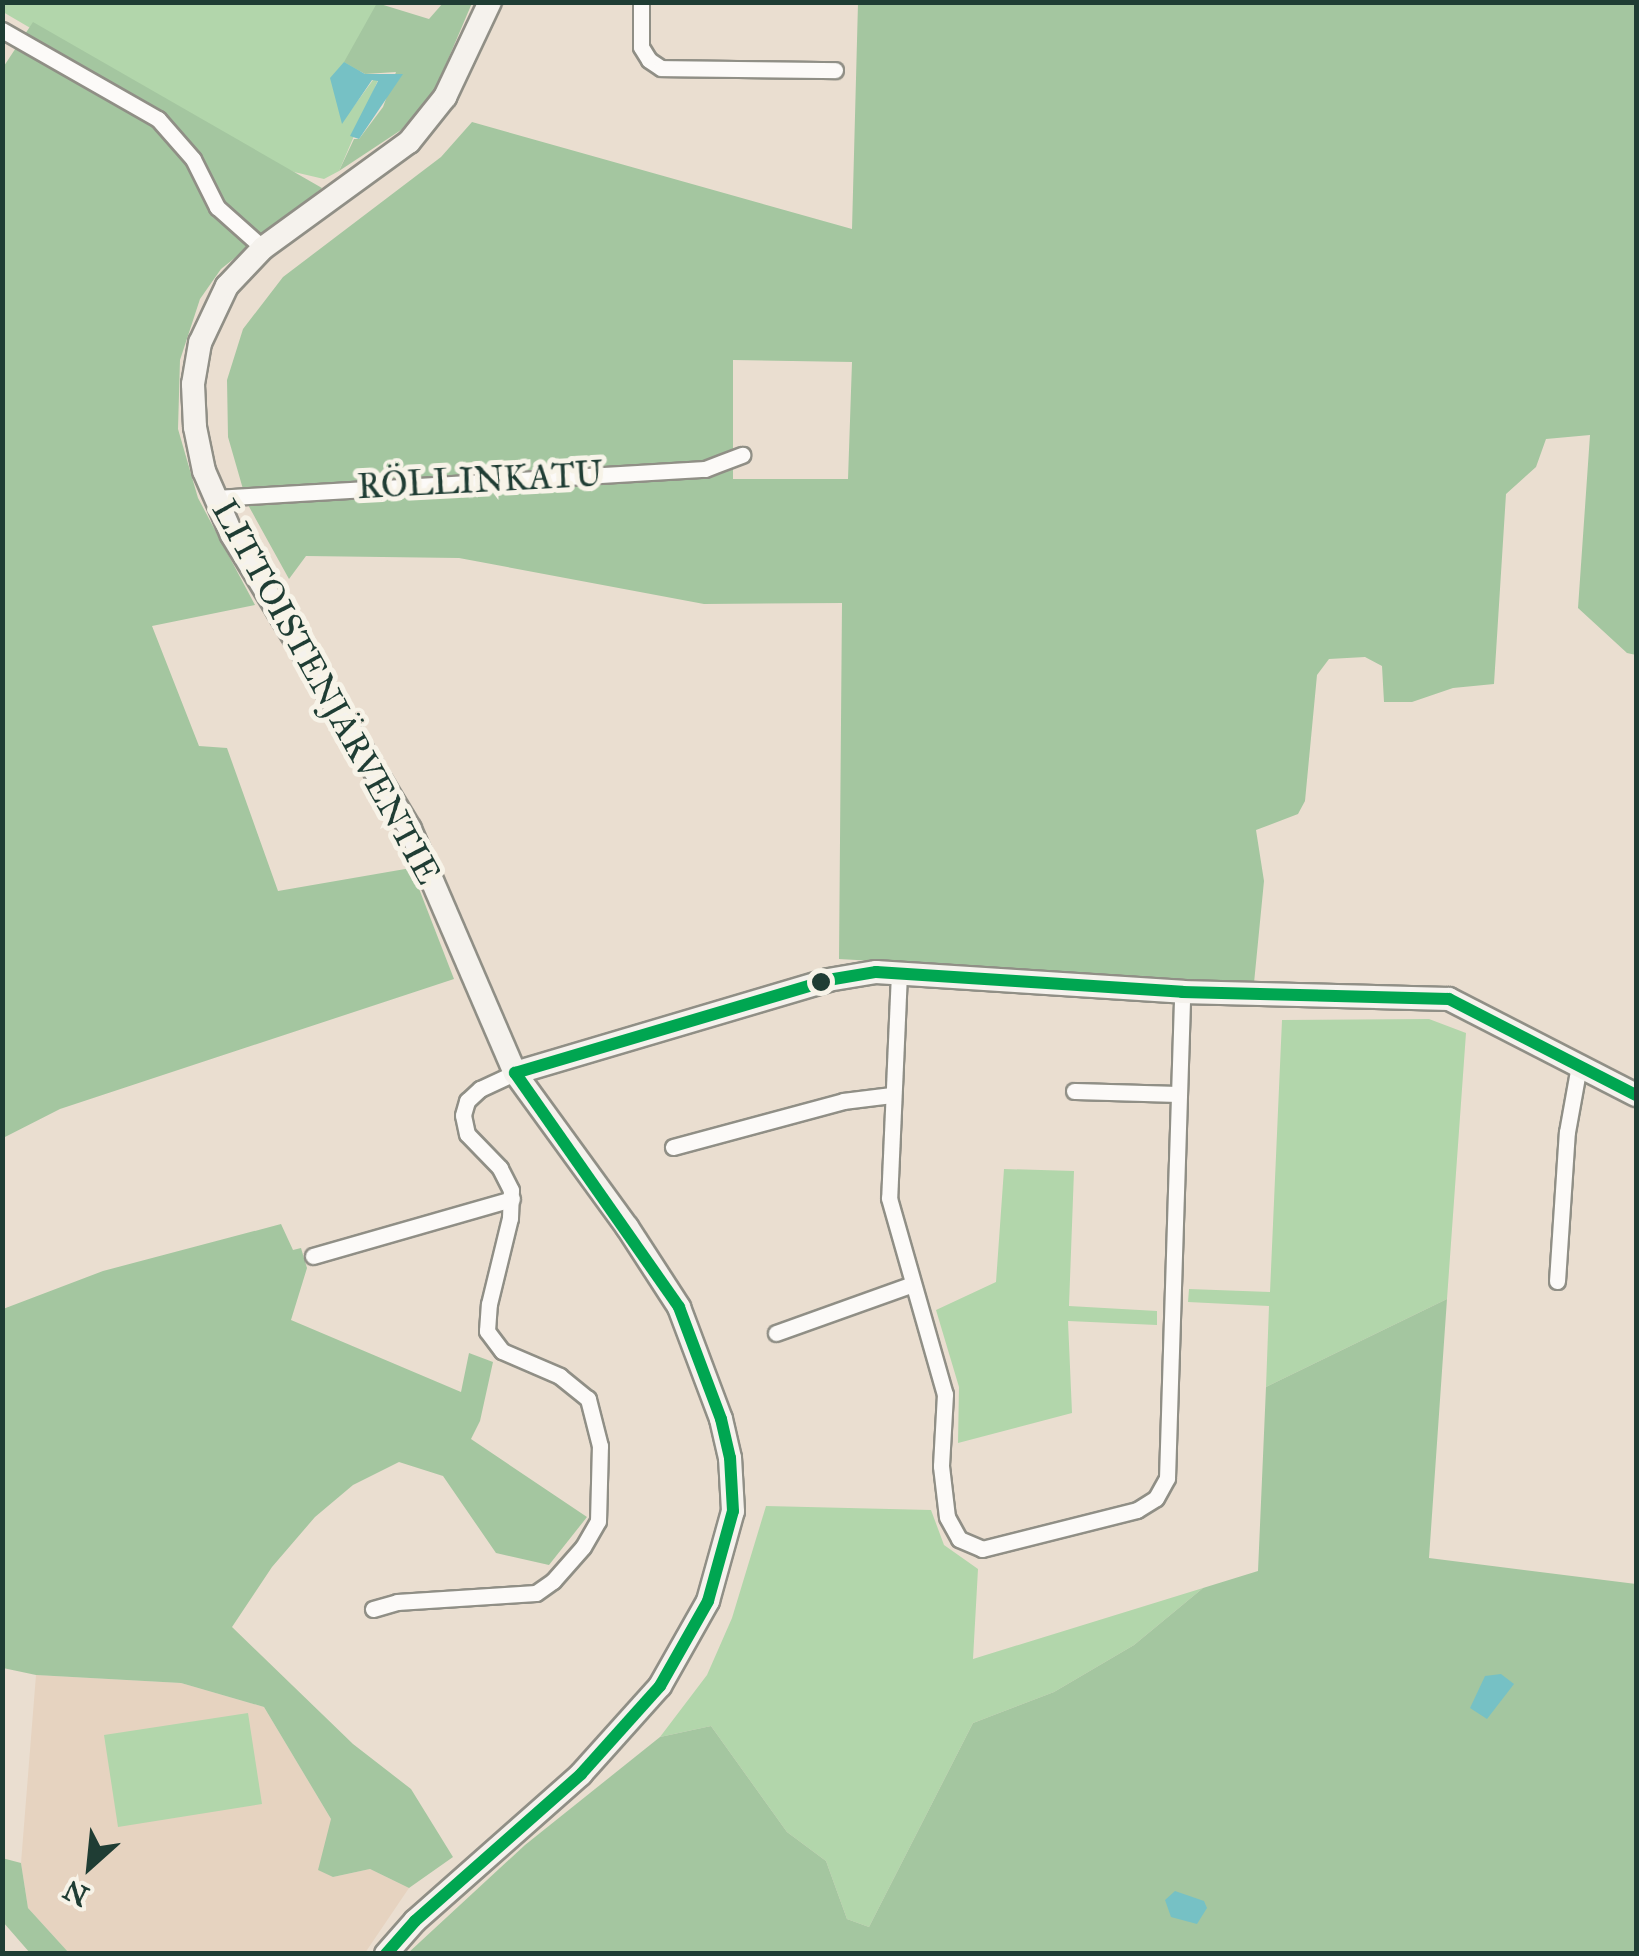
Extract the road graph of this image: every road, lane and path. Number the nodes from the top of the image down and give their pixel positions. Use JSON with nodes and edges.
{"nodes":[{"id":1,"x":490,"y":2,"type":"edge"},
{"id":2,"x":641,"y":2,"type":"edge"},
{"id":3,"x":2,"y":30,"type":"edge"},
{"id":4,"x":835,"y":70,"type":"dead end"},
{"id":5,"x":264,"y":248,"type":"junction"},
{"id":6,"x":742,"y":455,"type":"dead end"},
{"id":7,"x":215,"y":498,"type":"junction"},
{"id":8,"x":899,"y":973,"type":"junction"},
{"id":9,"x":1182,"y":992,"type":"junction"},
{"id":10,"x":1579,"y":1065,"type":"junction"},
{"id":11,"x":515,"y":1073,"type":"junction"},
{"id":12,"x":1074,"y":1091,"type":"dead end"},
{"id":13,"x":1179,"y":1094,"type":"junction"},
{"id":14,"x":892,"y":1095,"type":"junction"},
{"id":15,"x":1636,"y":1095,"type":"edge"},
{"id":16,"x":672,"y":1147,"type":"dead end"},
{"id":17,"x":512,"y":1199,"type":"junction"},
{"id":18,"x":313,"y":1256,"type":"dead end"},
{"id":19,"x":1557,"y":1281,"type":"dead end"},
{"id":20,"x":913,"y":1284,"type":"junction"},
{"id":21,"x":776,"y":1333,"type":"dead end"},
{"id":22,"x":373,"y":1608,"type":"dead end"},
{"id":23,"x":386,"y":1954,"type":"edge"}],
"edges":[{"from":1,"to":5,"type":"street","name":"LITTOISTENJÄRVENTIE"},
{"from":2,"to":4,"type":"street"},
{"from":3,"to":5,"type":"street"},
{"from":5,"to":7,"type":"street","name":"LITTOISTENJÄRVENTIE"},
{"from":6,"to":7,"type":"street","name":"RÖLLINKATU"},
{"from":7,"to":11,"type":"street","name":"LITTOISTENJÄRVENTIE"},
{"from":8,"to":9,"type":"street"},
{"from":8,"to":11,"type":"street"},
{"from":8,"to":14,"type":"street"},
{"from":9,"to":10,"type":"street"},
{"from":9,"to":13,"type":"street"},
{"from":10,"to":15,"type":"street"},
{"from":10,"to":19,"type":"street"},
{"from":11,"to":17,"type":"street"},
{"from":11,"to":23,"type":"street","name":"LITTOISTENJÄRVENTIE"},
{"from":12,"to":13,"type":"street"},
{"from":13,"to":20,"type":"street"},
{"from":14,"to":16,"type":"street"},
{"from":14,"to":20,"type":"street"},
{"from":17,"to":18,"type":"street"},
{"from":17,"to":22,"type":"street"},
{"from":20,"to":21,"type":"street"}]}
